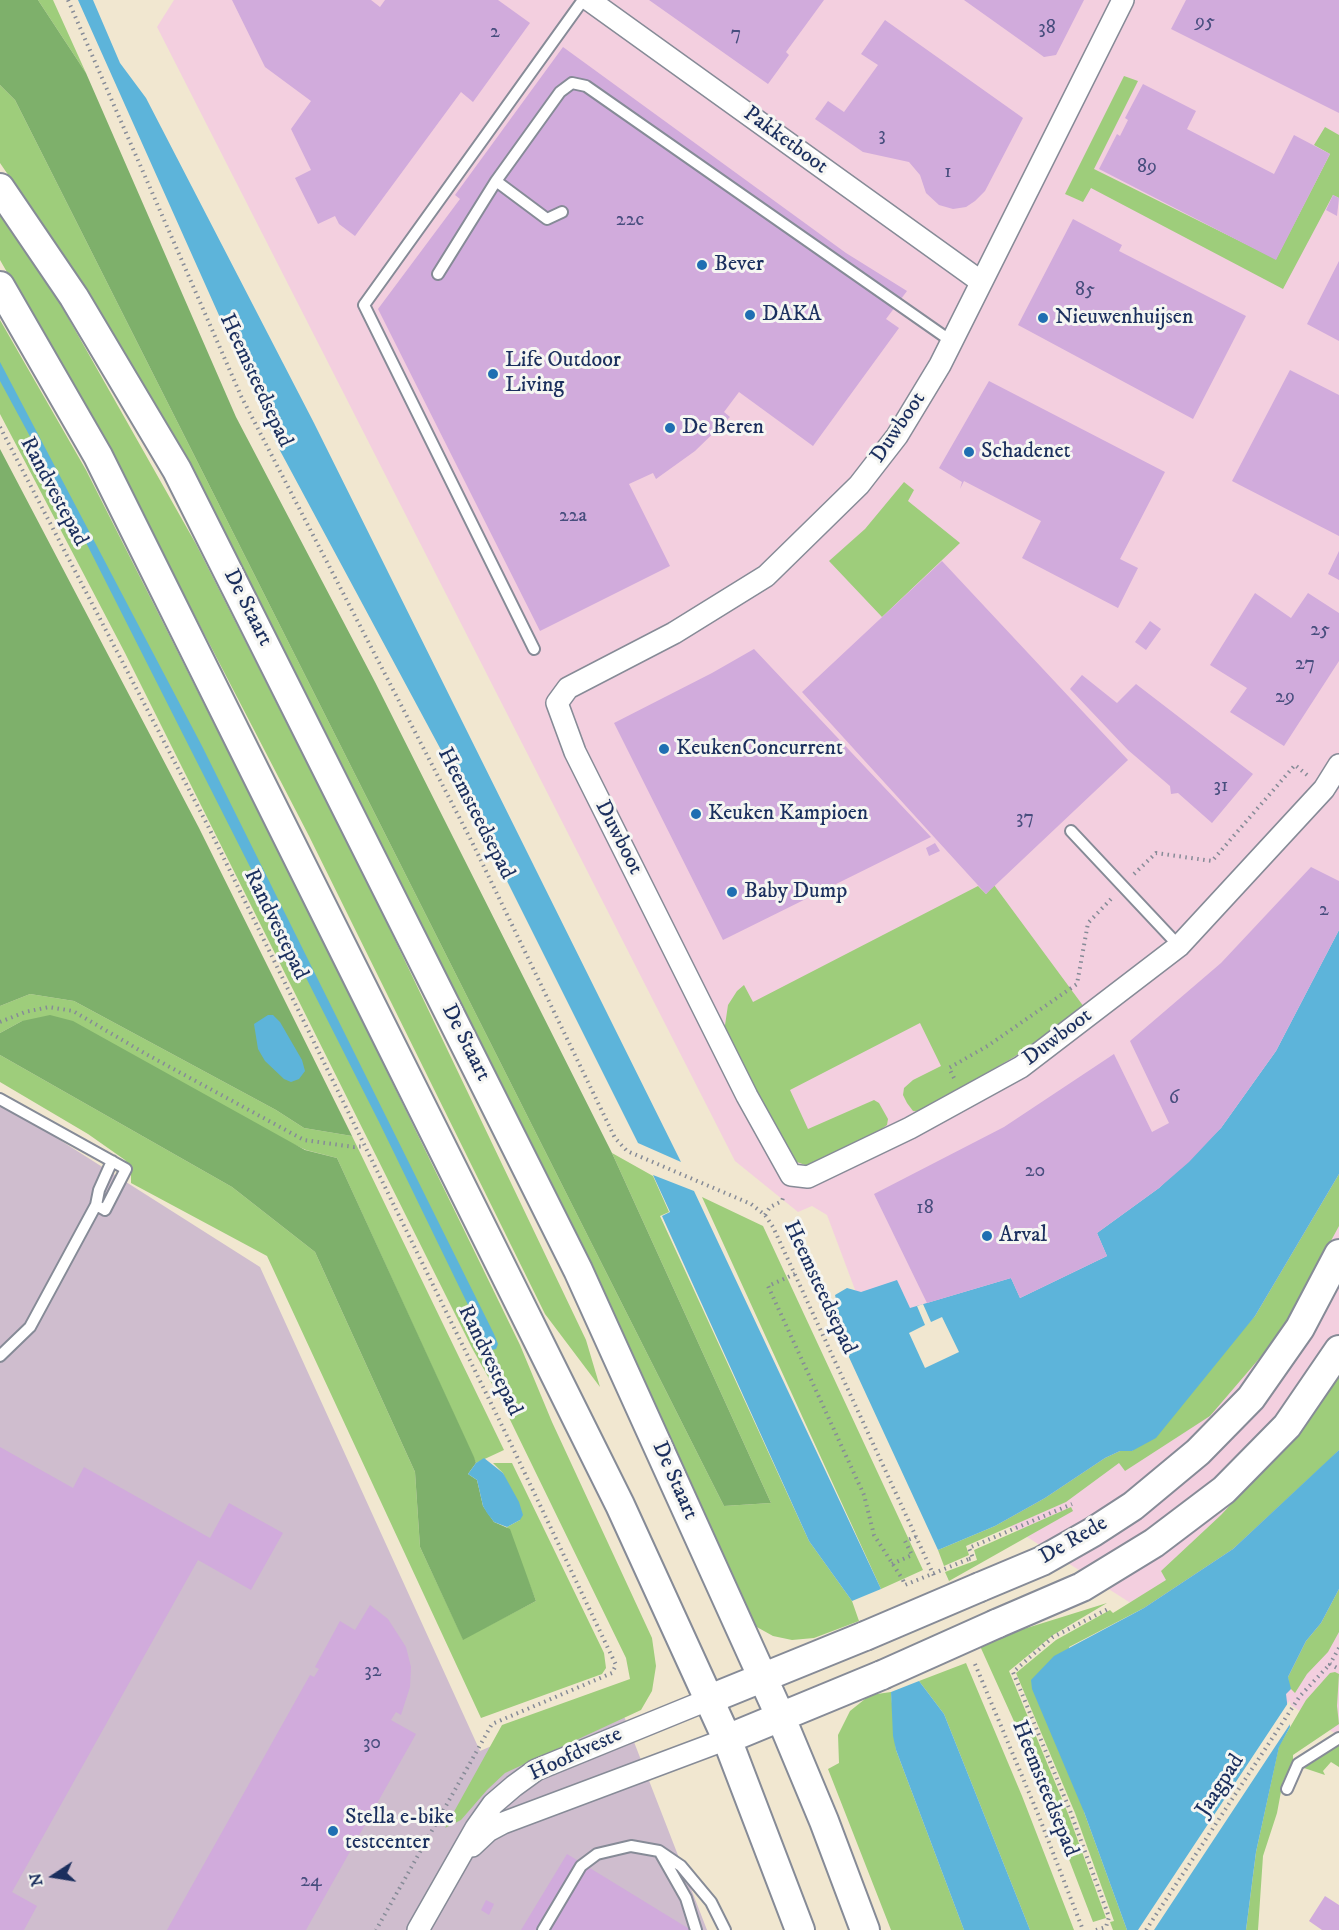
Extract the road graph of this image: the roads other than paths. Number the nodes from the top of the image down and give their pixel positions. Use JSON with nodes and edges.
{"nodes":[{"id":1,"x":583,"y":0,"type":"edge"},
{"id":2,"x":590,"y":0,"type":"edge"},
{"id":3,"x":1123,"y":0,"type":"edge"},
{"id":4,"x":496,"y":181,"type":"junction"},
{"id":5,"x":0,"y":188,"type":"edge"},
{"id":6,"x":562,"y":212,"type":"dead end"},
{"id":7,"x":438,"y":274,"type":"dead end"},
{"id":8,"x":980,"y":281,"type":"junction"},
{"id":9,"x":0,"y":286,"type":"edge"},
{"id":10,"x":951,"y":341,"type":"junction"},
{"id":11,"x":534,"y":649,"type":"dead end"},
{"id":12,"x":1339,"y":765,"type":"edge"},
{"id":13,"x":1071,"y":831,"type":"dead end"},
{"id":14,"x":1179,"y":946,"type":"junction"},
{"id":15,"x":0,"y":1099,"type":"edge"},
{"id":16,"x":1339,"y":1254,"type":"edge"},
{"id":17,"x":1339,"y":1350,"type":"edge"},
{"id":18,"x":0,"y":1356,"type":"edge"},
{"id":19,"x":764,"y":1677,"type":"junction"},
{"id":20,"x":710,"y":1699,"type":"junction"},
{"id":21,"x":781,"y":1718,"type":"junction"},
{"id":22,"x":1339,"y":1738,"type":"edge"},
{"id":23,"x":727,"y":1739,"type":"junction"},
{"id":24,"x":1287,"y":1789,"type":"dead end"},
{"id":25,"x":659,"y":1851,"type":"junction"},
{"id":26,"x":774,"y":1858,"type":"junction"},
{"id":27,"x":448,"y":1874,"type":"junction"},
{"id":28,"x":418,"y":1930,"type":"edge"},
{"id":29,"x":543,"y":1930,"type":"edge"},
{"id":30,"x":696,"y":1930,"type":"edge"},
{"id":31,"x":725,"y":1930,"type":"edge"},
{"id":32,"x":790,"y":1930,"type":"edge"},
{"id":33,"x":800,"y":1930,"type":"edge"},
{"id":34,"x":865,"y":1930,"type":"edge"}],
"edges":[{"from":1,"to":11,"type":"lane"},
{"from":2,"to":8,"type":"street","name":"Pakketboot"},
{"from":3,"to":8,"type":"street","name":"Duwboot"},
{"from":4,"to":6,"type":"lane"},
{"from":4,"to":7,"type":"lane"},
{"from":4,"to":10,"type":"lane"},
{"from":5,"to":19,"type":"main road","name":"De Staart"},
{"from":8,"to":10,"type":"street","name":"Duwboot"},
{"from":9,"to":20,"type":"main road"},
{"from":10,"to":14,"type":"street","name":"Duwboot"},
{"from":12,"to":14,"type":"street","name":"Duwboot"},
{"from":13,"to":14,"type":"lane"},
{"from":15,"to":18,"type":"lane"},
{"from":16,"to":19,"type":"main road","name":"De Rede","bridge":true},
{"from":17,"to":21,"type":"main road","name":"De Rede","bridge":true},
{"from":19,"to":20,"type":"main road","name":"De Rede"},
{"from":19,"to":21,"type":"main road","name":"De Staart"},
{"from":20,"to":23,"type":"main road"},
{"from":20,"to":27,"type":"street","name":"Hoofdveste"},
{"from":21,"to":23,"type":"main road","name":"De Rede"},
{"from":21,"to":34,"type":"main road","name":"De Staart"},
{"from":22,"to":24,"type":"lane"},
{"from":23,"to":26,"type":"main road"},
{"from":23,"to":27,"type":"street","name":"Hoofdveste"},
{"from":25,"to":29,"type":"lane"},
{"from":25,"to":30,"type":"lane"},
{"from":25,"to":31,"type":"lane"},
{"from":26,"to":32,"type":"lane"},
{"from":26,"to":33,"type":"main road"},
{"from":27,"to":28,"type":"street","name":"Hoofdveste"}]}
